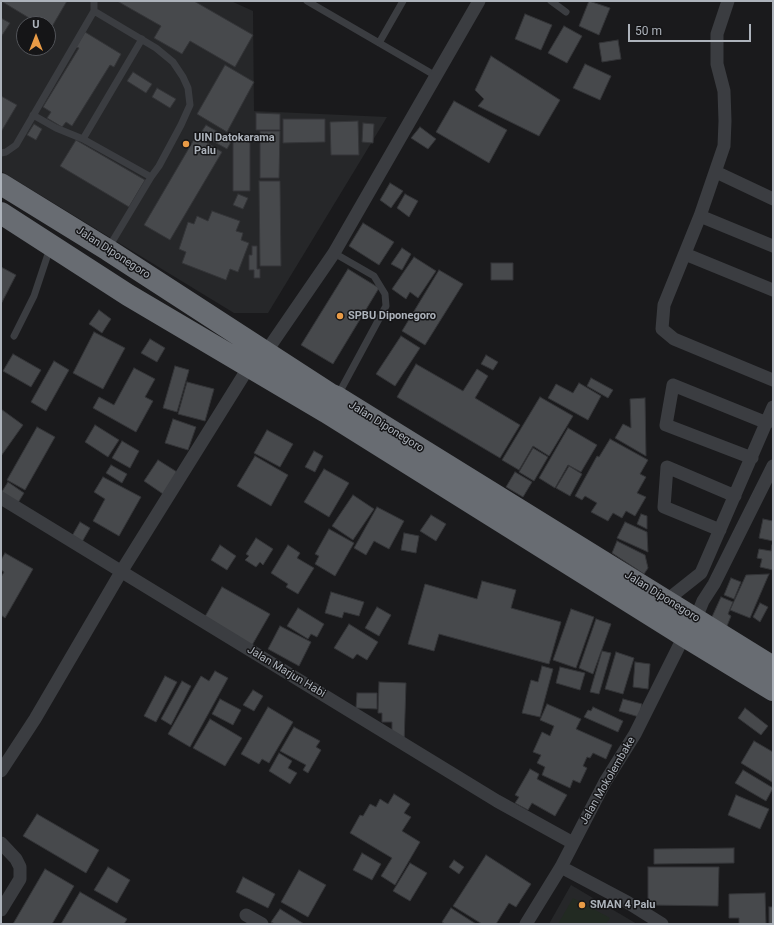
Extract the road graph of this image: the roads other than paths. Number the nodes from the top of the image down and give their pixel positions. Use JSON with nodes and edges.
{"nodes":[{"id":1,"x":94,"y":1,"type":"edge"},
{"id":2,"x":307,"y":1,"type":"edge"},
{"id":3,"x":403,"y":1,"type":"edge"},
{"id":4,"x":479,"y":1,"type":"edge"},
{"id":5,"x":551,"y":1,"type":"edge"},
{"id":6,"x":728,"y":1,"type":"edge"},
{"id":7,"x":94,"y":11,"type":"junction"},
{"id":8,"x":566,"y":12,"type":"dead end"},
{"id":9,"x":142,"y":40,"type":"junction"},
{"id":10,"x":379,"y":43,"type":"junction"},
{"id":11,"x":436,"y":76,"type":"junction"},
{"id":12,"x":32,"y":115,"type":"junction"},
{"id":13,"x":83,"y":139,"type":"junction"},
{"id":14,"x":1,"y":153,"type":"edge"},
{"id":15,"x":716,"y":172,"type":"junction"},
{"id":16,"x":151,"y":177,"type":"junction"},
{"id":17,"x":1,"y":184,"type":"edge"},
{"id":18,"x":773,"y":199,"type":"edge"},
{"id":19,"x":1,"y":213,"type":"edge"},
{"id":20,"x":700,"y":216,"type":"junction"},
{"id":21,"x":88,"y":237,"type":"junction"},
{"id":22,"x":51,"y":246,"type":"junction"},
{"id":23,"x":773,"y":246,"type":"edge"},
{"id":24,"x":108,"y":250,"type":"junction"},
{"id":25,"x":334,"y":253,"type":"junction"},
{"id":26,"x":685,"y":254,"type":"junction"},
{"id":27,"x":78,"y":260,"type":"junction"},
{"id":28,"x":773,"y":290,"type":"edge"},
{"id":29,"x":14,"y":336,"type":"dead end"},
{"id":30,"x":258,"y":358,"type":"junction"},
{"id":31,"x":773,"y":380,"type":"edge"},
{"id":32,"x":332,"y":404,"type":"junction"},
{"id":33,"x":773,"y":407,"type":"edge"},
{"id":34,"x":766,"y":423,"type":"junction"},
{"id":35,"x":752,"y":458,"type":"junction"},
{"id":36,"x":773,"y":466,"type":"edge"},
{"id":37,"x":735,"y":496,"type":"junction"},
{"id":38,"x":1,"y":498,"type":"edge"},
{"id":39,"x":720,"y":530,"type":"junction"},
{"id":40,"x":121,"y":572,"type":"junction"},
{"id":41,"x":667,"y":600,"type":"junction"},
{"id":42,"x":696,"y":618,"type":"junction"},
{"id":43,"x":684,"y":636,"type":"junction"},
{"id":44,"x":773,"y":667,"type":"edge"},
{"id":45,"x":773,"y":690,"type":"edge"},
{"id":46,"x":1,"y":771,"type":"edge"},
{"id":47,"x":1,"y":843,"type":"edge"},
{"id":48,"x":573,"y":843,"type":"junction"},
{"id":49,"x":561,"y":867,"type":"junction"},
{"id":50,"x":1,"y":910,"type":"edge"},
{"id":51,"x":246,"y":914,"type":"dead end"},
{"id":52,"x":262,"y":924,"type":"edge"},
{"id":53,"x":526,"y":924,"type":"edge"},
{"id":54,"x":662,"y":924,"type":"edge"}],
"edges":[{"from":1,"to":7,"type":"lane"},
{"from":2,"to":10,"type":"lane"},
{"from":3,"to":10,"type":"lane"},
{"from":4,"to":11,"type":"street"},
{"from":5,"to":8,"type":"lane"},
{"from":6,"to":15,"type":"street"},
{"from":7,"to":9,"type":"lane"},
{"from":7,"to":12,"type":"lane"},
{"from":9,"to":13,"type":"lane"},
{"from":9,"to":16,"type":"lane"},
{"from":10,"to":11,"type":"lane"},
{"from":11,"to":25,"type":"street"},
{"from":12,"to":13,"type":"lane"},
{"from":12,"to":14,"type":"lane"},
{"from":13,"to":16,"type":"lane"},
{"from":15,"to":18,"type":"street"},
{"from":15,"to":20,"type":"street"},
{"from":16,"to":24,"type":"lane"},
{"from":17,"to":21,"type":"highway","name":"Jalan Diponegoro"},
{"from":19,"to":22,"type":"highway","name":"Jalan Diponegoro"},
{"from":20,"to":23,"type":"street"},
{"from":20,"to":26,"type":"street"},
{"from":21,"to":24,"type":"highway","name":"Jalan Diponegoro"},
{"from":21,"to":27,"type":"highway"},
{"from":22,"to":27,"type":"highway","name":"Jalan Diponegoro"},
{"from":22,"to":29,"type":"lane"},
{"from":24,"to":30,"type":"highway","name":"Jalan Diponegoro"},
{"from":25,"to":30,"type":"street"},
{"from":25,"to":32,"type":"lane"},
{"from":26,"to":28,"type":"street"},
{"from":26,"to":31,"type":"street"},
{"from":27,"to":30,"type":"highway","name":"Jalan Diponegoro"},
{"from":30,"to":32,"type":"highway","name":"Jalan Diponegoro"},
{"from":30,"to":40,"type":"street"},
{"from":32,"to":41,"type":"highway","name":"Jalan Diponegoro"},
{"from":32,"to":43,"type":"highway","name":"Jalan Diponegoro"},
{"from":33,"to":34,"type":"street"},
{"from":34,"to":35,"type":"street"},
{"from":34,"to":35,"type":"street"},
{"from":35,"to":37,"type":"street"},
{"from":36,"to":42,"type":"street"},
{"from":37,"to":39,"type":"street"},
{"from":37,"to":39,"type":"street"},
{"from":38,"to":40,"type":"street","name":"Jalan Marjun Habi"},
{"from":39,"to":41,"type":"street"},
{"from":40,"to":46,"type":"street"},
{"from":40,"to":48,"type":"street","name":"Jalan Marjun Habi"},
{"from":41,"to":42,"type":"highway","name":"Jalan Diponegoro"},
{"from":42,"to":44,"type":"highway","name":"Jalan Diponegoro"},
{"from":43,"to":45,"type":"highway","name":"Jalan Diponegoro"},
{"from":43,"to":48,"type":"street","name":"Jalan Mokolembake"},
{"from":47,"to":50,"type":"street"},
{"from":48,"to":49,"type":"street","name":"Jalan Mokolembake"},
{"from":49,"to":53,"type":"street","name":"Jalan Mokolembake"},
{"from":49,"to":54,"type":"street"},
{"from":51,"to":52,"type":"street"}]}
